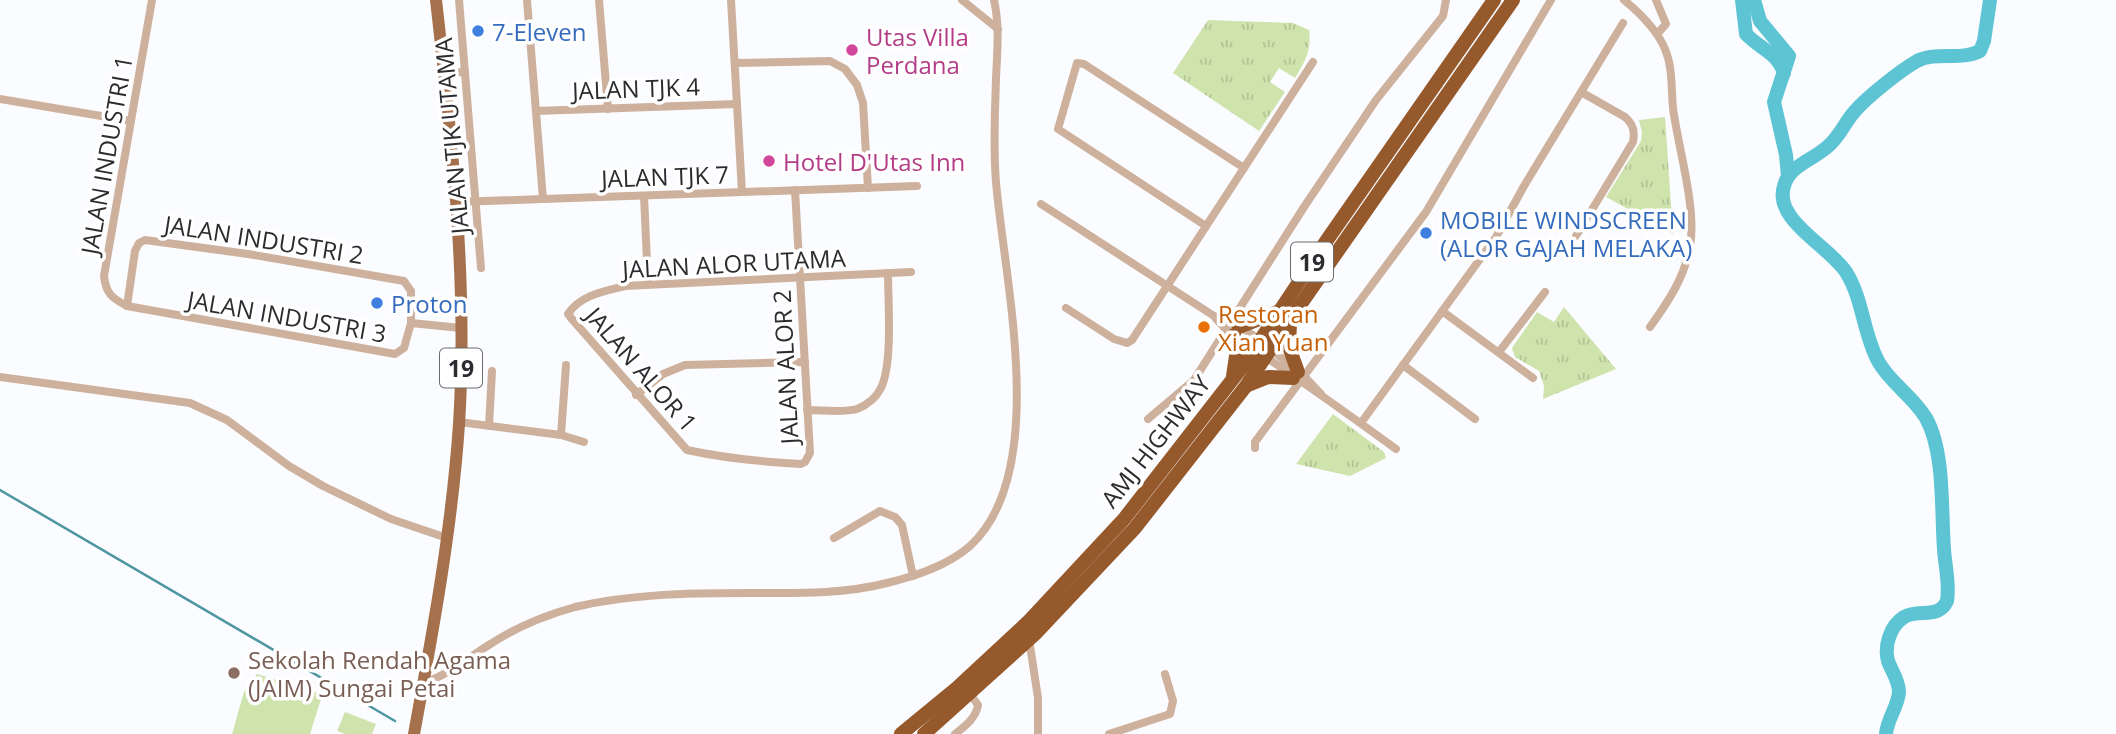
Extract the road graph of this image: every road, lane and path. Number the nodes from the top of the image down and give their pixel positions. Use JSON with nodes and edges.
{"nodes":[{"id":1,"x":152,"y":0,"type":"edge"},
{"id":2,"x":436,"y":0,"type":"edge"},
{"id":3,"x":459,"y":0,"type":"edge"},
{"id":4,"x":527,"y":0,"type":"edge"},
{"id":5,"x":598,"y":0,"type":"edge"},
{"id":6,"x":731,"y":0,"type":"edge"},
{"id":7,"x":962,"y":0,"type":"edge"},
{"id":8,"x":994,"y":0,"type":"edge"},
{"id":9,"x":1446,"y":0,"type":"edge"},
{"id":10,"x":1494,"y":0,"type":"edge"},
{"id":11,"x":1513,"y":0,"type":"edge"},
{"id":12,"x":1551,"y":0,"type":"edge"},
{"id":13,"x":1624,"y":0,"type":"edge"},
{"id":14,"x":1656,"y":0,"type":"edge"},
{"id":15,"x":1623,"y":23,"type":"dead end"},
{"id":16,"x":998,"y":29,"type":"junction"},
{"id":17,"x":1657,"y":34,"type":"junction"},
{"id":18,"x":1313,"y":62,"type":"dead end"},
{"id":19,"x":735,"y":63,"type":"junction"},
{"id":20,"x":465,"y":72,"type":"junction"},
{"id":21,"x":444,"y":73,"type":"junction"},
{"id":22,"x":1581,"y":92,"type":"junction"},
{"id":23,"x":0,"y":99,"type":"edge"},
{"id":24,"x":737,"y":104,"type":"junction"},
{"id":25,"x":608,"y":109,"type":"junction"},
{"id":26,"x":536,"y":111,"type":"junction"},
{"id":27,"x":131,"y":121,"type":"junction"},
{"id":28,"x":1244,"y":168,"type":"junction"},
{"id":29,"x":917,"y":186,"type":"dead end"},
{"id":30,"x":868,"y":188,"type":"junction"},
{"id":31,"x":795,"y":190,"type":"junction"},
{"id":32,"x":741,"y":192,"type":"junction"},
{"id":33,"x":644,"y":195,"type":"junction"},
{"id":34,"x":543,"y":199,"type":"junction"},
{"id":35,"x":475,"y":201,"type":"junction"},
{"id":36,"x":456,"y":202,"type":"junction"},
{"id":37,"x":1041,"y":204,"type":"dead end"},
{"id":38,"x":1206,"y":226,"type":"junction"},
{"id":39,"x":1576,"y":236,"type":"dead end"},
{"id":40,"x":481,"y":268,"type":"dead end"},
{"id":41,"x":911,"y":272,"type":"dead end"},
{"id":42,"x":888,"y":274,"type":"junction"},
{"id":43,"x":800,"y":277,"type":"junction"},
{"id":44,"x":648,"y":284,"type":"junction"},
{"id":45,"x":1167,"y":286,"type":"junction"},
{"id":46,"x":1545,"y":292,"type":"dead end"},
{"id":47,"x":127,"y":306,"type":"junction"},
{"id":48,"x":1066,"y":308,"type":"dead end"},
{"id":49,"x":1442,"y":311,"type":"junction"},
{"id":50,"x":568,"y":314,"type":"joint"},
{"id":51,"x":1285,"y":314,"type":"junction"},
{"id":52,"x":411,"y":323,"type":"junction"},
{"id":53,"x":1650,"y":327,"type":"dead end"},
{"id":54,"x":461,"y":328,"type":"junction"},
{"id":55,"x":1233,"y":328,"type":"junction"},
{"id":56,"x":1263,"y":349,"type":"junction"},
{"id":57,"x":1499,"y":352,"type":"junction"},
{"id":58,"x":805,"y":362,"type":"junction"},
{"id":59,"x":566,"y":365,"type":"dead end"},
{"id":60,"x":1403,"y":365,"type":"junction"},
{"id":61,"x":492,"y":371,"type":"dead end"},
{"id":62,"x":0,"y":377,"type":"edge"},
{"id":63,"x":1299,"y":377,"type":"junction"},
{"id":64,"x":1534,"y":378,"type":"dead end"},
{"id":65,"x":1239,"y":384,"type":"junction"},
{"id":66,"x":636,"y":395,"type":"junction"},
{"id":67,"x":807,"y":410,"type":"junction"},
{"id":68,"x":1149,"y":419,"type":"dead end"},
{"id":69,"x":1475,"y":419,"type":"dead end"},
{"id":70,"x":459,"y":422,"type":"junction"},
{"id":71,"x":1361,"y":423,"type":"junction"},
{"id":72,"x":489,"y":426,"type":"junction"},
{"id":73,"x":561,"y":435,"type":"junction"},
{"id":74,"x":584,"y":442,"type":"dead end"},
{"id":75,"x":1255,"y":448,"type":"dead end"},
{"id":76,"x":1396,"y":449,"type":"dead end"},
{"id":77,"x":808,"y":458,"type":"joint"},
{"id":78,"x":447,"y":538,"type":"junction"},
{"id":79,"x":834,"y":538,"type":"dead end"},
{"id":80,"x":913,"y":576,"type":"junction"},
{"id":81,"x":1029,"y":639,"type":"junction"},
{"id":82,"x":1165,"y":674,"type":"dead end"},
{"id":83,"x":423,"y":683,"type":"junction"},
{"id":84,"x":970,"y":694,"type":"junction"},
{"id":85,"x":414,"y":734,"type":"edge"},
{"id":86,"x":901,"y":734,"type":"edge"},
{"id":87,"x":924,"y":734,"type":"edge"},
{"id":88,"x":955,"y":734,"type":"edge"},
{"id":89,"x":1038,"y":734,"type":"edge"},
{"id":90,"x":1109,"y":734,"type":"edge"}],
"edges":[{"from":1,"to":27,"type":"street","name":"JALAN INDUSTRI 1"},
{"from":2,"to":21,"type":"main road","number":"19"},
{"from":3,"to":20,"type":"street","name":"JALAN TJK UTAMA"},
{"from":4,"to":26,"type":"street"},
{"from":5,"to":25,"type":"street"},
{"from":6,"to":19,"type":"street"},
{"from":7,"to":16,"type":"street"},
{"from":8,"to":16,"type":"street"},
{"from":9,"to":55,"type":"street"},
{"from":10,"to":51,"type":"highway","name":"AMJ HIGHWAY","number":"19"},
{"from":11,"to":51,"type":"highway","name":"AMJ HIGHWAY","number":"19"},
{"from":12,"to":63,"type":"street"},
{"from":13,"to":17,"type":"street"},
{"from":14,"to":17,"type":"street"},
{"from":15,"to":22,"type":"street"},
{"from":16,"to":80,"type":"street"},
{"from":17,"to":53,"type":"street"},
{"from":18,"to":28,"type":"street"},
{"from":19,"to":24,"type":"street"},
{"from":19,"to":30,"type":"street"},
{"from":20,"to":21,"type":"street"},
{"from":20,"to":35,"type":"street","name":"JALAN TJK UTAMA"},
{"from":21,"to":36,"type":"main road","number":"19"},
{"from":22,"to":39,"type":"street"},
{"from":22,"to":49,"type":"street"},
{"from":23,"to":27,"type":"street"},
{"from":24,"to":25,"type":"street","name":"JALAN TJK 4"},
{"from":24,"to":32,"type":"street"},
{"from":25,"to":26,"type":"street","name":"JALAN TJK 4"},
{"from":26,"to":34,"type":"street"},
{"from":27,"to":47,"type":"street","name":"JALAN INDUSTRI 1"},
{"from":28,"to":38,"type":"street"},
{"from":28,"to":38,"type":"street"},
{"from":29,"to":30,"type":"street","name":"JALAN TJK 7"},
{"from":30,"to":31,"type":"street","name":"JALAN TJK 7"},
{"from":31,"to":32,"type":"street","name":"JALAN TJK 7"},
{"from":31,"to":43,"type":"street","name":"JALAN ALOR 2"},
{"from":32,"to":33,"type":"street","name":"JALAN TJK 7"},
{"from":33,"to":34,"type":"street","name":"JALAN TJK 7"},
{"from":33,"to":44,"type":"street"},
{"from":34,"to":35,"type":"street","name":"JALAN TJK 7"},
{"from":35,"to":36,"type":"street","name":"JALAN TJK 7"},
{"from":35,"to":40,"type":"street","name":"JALAN TJK UTAMA"},
{"from":36,"to":54,"type":"main road","number":"19"},
{"from":37,"to":45,"type":"street"},
{"from":38,"to":45,"type":"street"},
{"from":41,"to":42,"type":"street","name":"JALAN ALOR UTAMA"},
{"from":42,"to":43,"type":"street","name":"JALAN ALOR UTAMA"},
{"from":42,"to":67,"type":"street"},
{"from":43,"to":44,"type":"street","name":"JALAN ALOR UTAMA"},
{"from":43,"to":58,"type":"street","name":"JALAN ALOR 2"},
{"from":44,"to":50,"type":"street","name":"JALAN ALOR UTAMA"},
{"from":45,"to":48,"type":"street"},
{"from":45,"to":55,"type":"street"},
{"from":46,"to":57,"type":"street"},
{"from":47,"to":52,"type":"street","name":"JALAN INDUSTRI 3"},
{"from":47,"to":52,"type":"street","name":"JALAN INDUSTRI 2"},
{"from":49,"to":57,"type":"street"},
{"from":49,"to":60,"type":"street"},
{"from":50,"to":66,"type":"street","name":"JALAN ALOR 1"},
{"from":51,"to":55,"type":"highway"},
{"from":51,"to":56,"type":"highway","name":"AMJ HIGHWAY","number":"19"},
{"from":51,"to":63,"type":"highway"},
{"from":52,"to":54,"type":"street","name":"JALAN INDUSTRI 3"},
{"from":54,"to":70,"type":"main road","number":"19"},
{"from":55,"to":56,"type":"street"},
{"from":55,"to":65,"type":"highway"},
{"from":55,"to":68,"type":"street"},
{"from":56,"to":63,"type":"street"},
{"from":56,"to":65,"type":"highway","name":"AMJ HIGHWAY","number":"19"},
{"from":57,"to":64,"type":"street"},
{"from":58,"to":66,"type":"street"},
{"from":58,"to":67,"type":"street","name":"JALAN ALOR 2"},
{"from":59,"to":73,"type":"street"},
{"from":60,"to":69,"type":"street"},
{"from":60,"to":71,"type":"street"},
{"from":61,"to":72,"type":"street"},
{"from":62,"to":78,"type":"street"},
{"from":63,"to":65,"type":"highway"},
{"from":63,"to":71,"type":"street"},
{"from":63,"to":75,"type":"street"},
{"from":65,"to":81,"type":"highway","name":"AMJ HIGHWAY","number":"19"},
{"from":65,"to":86,"type":"highway","name":"AMJ HIGHWAY","number":"19"},
{"from":66,"to":77,"type":"street","name":"JALAN ALOR 1"},
{"from":67,"to":77,"type":"street","name":"JALAN ALOR 2"},
{"from":70,"to":72,"type":"street"},
{"from":70,"to":78,"type":"main road","number":"19"},
{"from":71,"to":76,"type":"street"},
{"from":72,"to":73,"type":"street"},
{"from":73,"to":74,"type":"street"},
{"from":78,"to":83,"type":"main road","number":"19"},
{"from":79,"to":80,"type":"street"},
{"from":80,"to":83,"type":"street"},
{"from":81,"to":84,"type":"highway","name":"AMJ HIGHWAY","number":"19"},
{"from":81,"to":89,"type":"street"},
{"from":82,"to":90,"type":"street"},
{"from":83,"to":85,"type":"main road","number":"19"},
{"from":84,"to":87,"type":"highway","name":"AMJ HIGHWAY","number":"19"},
{"from":84,"to":88,"type":"street"}]}
